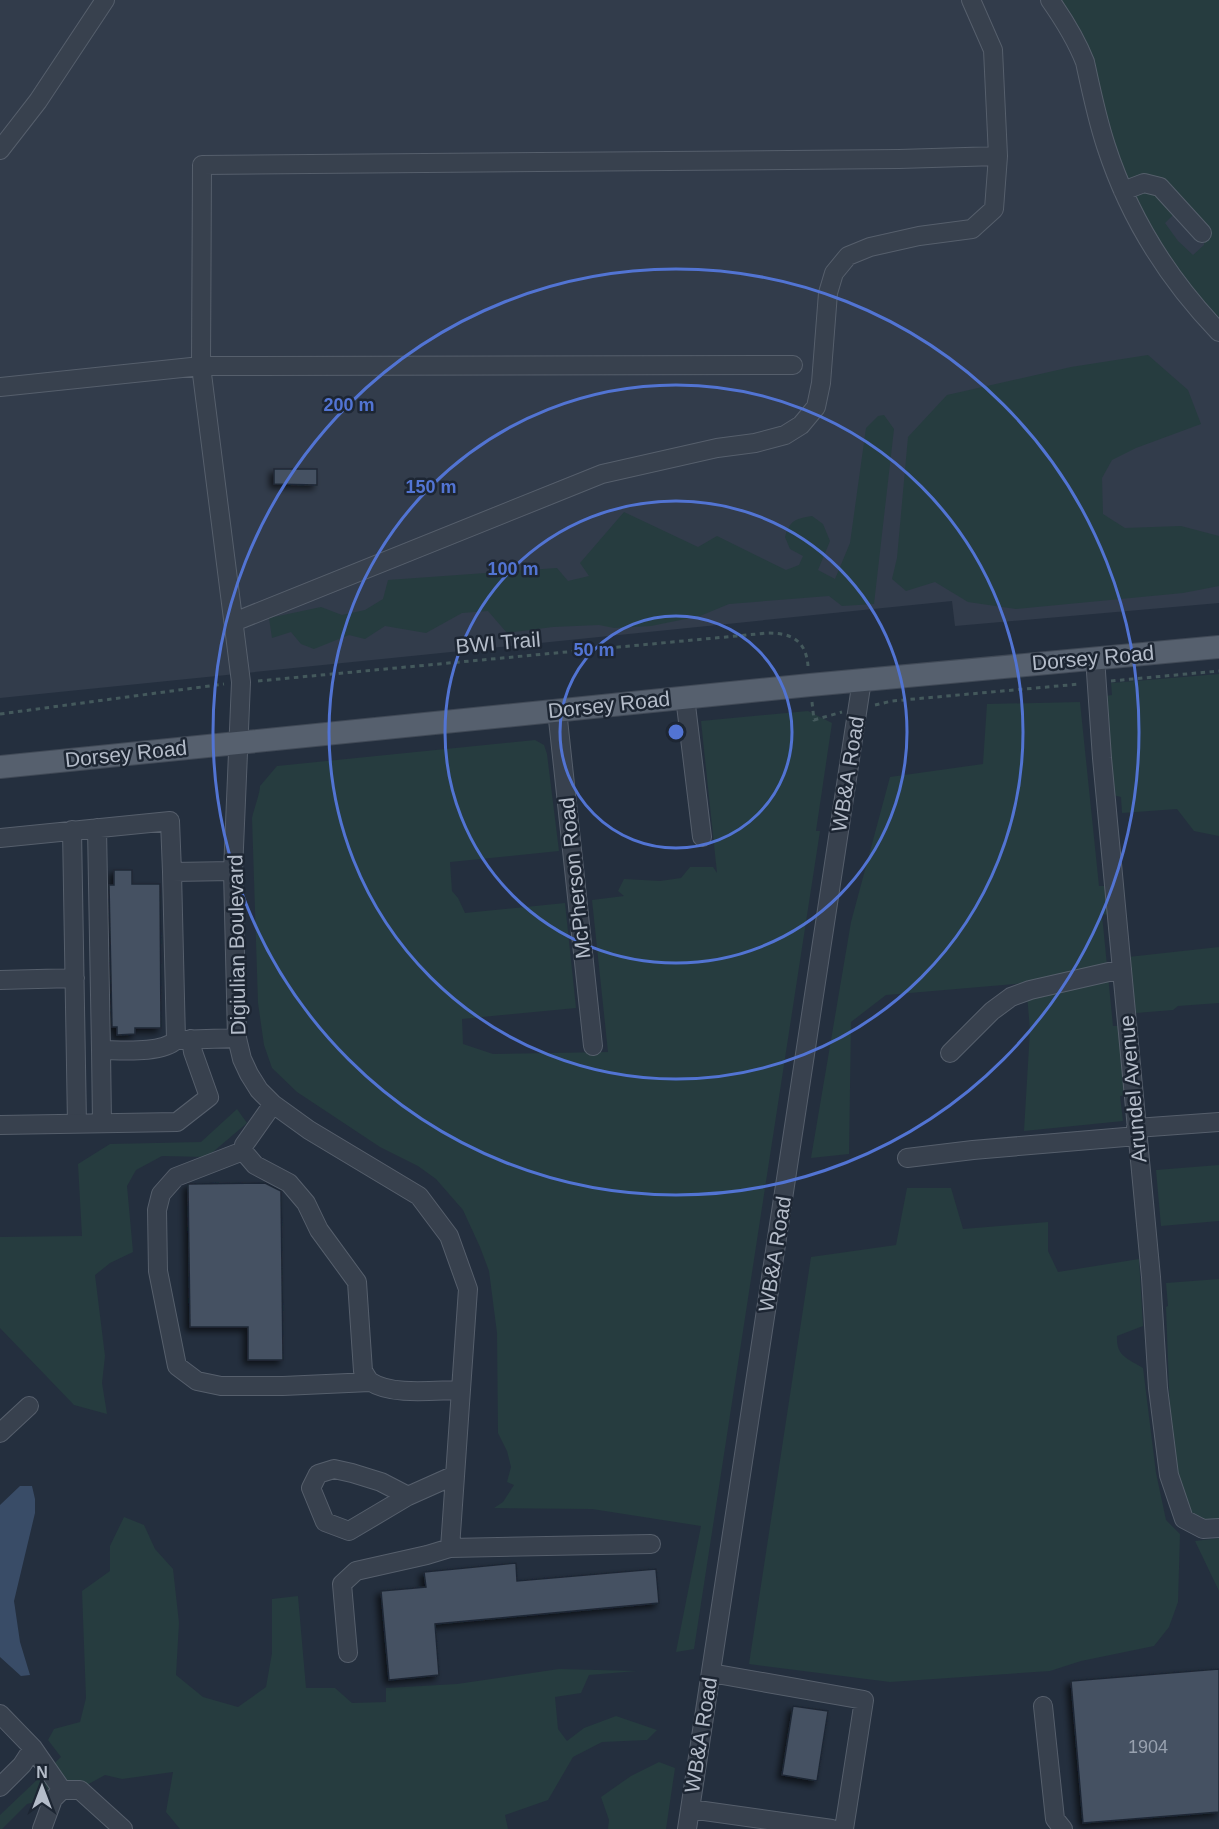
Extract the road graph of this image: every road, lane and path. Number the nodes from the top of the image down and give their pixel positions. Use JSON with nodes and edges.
{"nodes":[{"id":1,"x":105,"y":0,"type":"edge"},
{"id":2,"x":971,"y":0,"type":"edge"},
{"id":3,"x":1050,"y":0,"type":"edge"},
{"id":4,"x":0,"y":150,"type":"edge"},
{"id":5,"x":998,"y":156,"type":"junction"},
{"id":6,"x":1123,"y":191,"type":"junction"},
{"id":7,"x":1202,"y":233,"type":"dead end"},
{"id":8,"x":1219,"y":332,"type":"edge"},
{"id":9,"x":793,"y":365,"type":"dead end"},
{"id":10,"x":201,"y":366,"type":"junction"},
{"id":11,"x":0,"y":387,"type":"edge"},
{"id":12,"x":234,"y":622,"type":"junction"},
{"id":13,"x":1219,"y":647,"type":"edge"},
{"id":14,"x":807,"y":655,"type":"dead end"},
{"id":15,"x":1095,"y":658,"type":"junction"},
{"id":16,"x":1219,"y":671,"type":"edge"},
{"id":17,"x":862,"y":680,"type":"junction"},
{"id":18,"x":1116,"y":680,"type":"dead end"},
{"id":19,"x":253,"y":681,"type":"dead end"},
{"id":20,"x":228,"y":683,"type":"dead end"},
{"id":21,"x":1080,"y":684,"type":"dead end"},
{"id":22,"x":685,"y":697,"type":"junction"},
{"id":23,"x":914,"y":699,"type":"dead end"},
{"id":24,"x":557,"y":710,"type":"junction"},
{"id":25,"x":0,"y":714,"type":"edge"},
{"id":26,"x":239,"y":742,"type":"junction"},
{"id":27,"x":0,"y":767,"type":"edge"},
{"id":28,"x":97,"y":828,"type":"junction"},
{"id":29,"x":72,"y":830,"type":"junction"},
{"id":30,"x":702,"y":837,"type":"dead end"},
{"id":31,"x":0,"y":838,"type":"edge"},
{"id":32,"x":233,"y":871,"type":"junction"},
{"id":33,"x":171,"y":872,"type":"junction"},
{"id":34,"x":1122,"y":969,"type":"junction"},
{"id":35,"x":75,"y":978,"type":"junction"},
{"id":36,"x":0,"y":980,"type":"edge"},
{"id":37,"x":237,"y":1038,"type":"junction"},
{"id":38,"x":183,"y":1040,"type":"junction"},
{"id":39,"x":593,"y":1046,"type":"dead end"},
{"id":40,"x":950,"y":1053,"type":"dead end"},
{"id":41,"x":101,"y":1054,"type":"junction"},
{"id":42,"x":76,"y":1058,"type":"junction"},
{"id":43,"x":273,"y":1104,"type":"junction"},
{"id":44,"x":1219,"y":1122,"type":"edge"},
{"id":45,"x":77,"y":1124,"type":"junction"},
{"id":46,"x":102,"y":1124,"type":"junction"},
{"id":47,"x":0,"y":1125,"type":"edge"},
{"id":48,"x":1137,"y":1132,"type":"junction"},
{"id":49,"x":243,"y":1151,"type":"junction"},
{"id":50,"x":907,"y":1158,"type":"dead end"},
{"id":51,"x":370,"y":1382,"type":"junction"},
{"id":52,"x":461,"y":1390,"type":"junction"},
{"id":53,"x":28,"y":1406,"type":"dead end"},
{"id":54,"x":0,"y":1433,"type":"edge"},
{"id":55,"x":455,"y":1475,"type":"junction"},
{"id":56,"x":408,"y":1496,"type":"junction"},
{"id":57,"x":1219,"y":1528,"type":"edge"},
{"id":58,"x":651,"y":1544,"type":"dead end"},
{"id":59,"x":450,"y":1548,"type":"junction"},
{"id":60,"x":348,"y":1653,"type":"dead end"},
{"id":61,"x":711,"y":1673,"type":"junction"},
{"id":62,"x":1043,"y":1706,"type":"dead end"},
{"id":63,"x":0,"y":1714,"type":"edge"},
{"id":64,"x":33,"y":1748,"type":"junction"},
{"id":65,"x":0,"y":1787,"type":"edge"},
{"id":66,"x":62,"y":1790,"type":"junction"},
{"id":67,"x":690,"y":1809,"type":"junction"},
{"id":68,"x":780,"y":1825,"type":"edge"},
{"id":69,"x":42,"y":1829,"type":"edge"},
{"id":70,"x":123,"y":1829,"type":"edge"},
{"id":71,"x":687,"y":1829,"type":"edge"},
{"id":72,"x":832,"y":1829,"type":"edge"},
{"id":73,"x":844,"y":1829,"type":"edge"},
{"id":74,"x":1063,"y":1829,"type":"edge"}],
"edges":[{"from":1,"to":4,"type":"street"},
{"from":2,"to":5,"type":"street"},
{"from":3,"to":6,"type":"street"},
{"from":5,"to":10,"type":"street","name":"Digiulian Boulevard"},
{"from":5,"to":12,"type":"street"},
{"from":6,"to":7,"type":"street"},
{"from":6,"to":8,"type":"street"},
{"from":9,"to":10,"type":"street"},
{"from":10,"to":11,"type":"street"},
{"from":10,"to":12,"type":"street","name":"Digiulian Boulevard"},
{"from":12,"to":26,"type":"street","name":"Digiulian Boulevard"},
{"from":13,"to":15,"type":"main road","name":"Dorsey Road"},
{"from":14,"to":19,"type":"path","name":"BWI Trail"},
{"from":15,"to":17,"type":"main road","name":"Dorsey Road"},
{"from":15,"to":34,"type":"street","name":"Arundel Avenue"},
{"from":16,"to":18,"type":"path"},
{"from":17,"to":22,"type":"main road","name":"Dorsey Road"},
{"from":17,"to":61,"type":"street","name":"WB&A Road"},
{"from":20,"to":25,"type":"path"},
{"from":21,"to":23,"type":"path"},
{"from":22,"to":24,"type":"main road","name":"Dorsey Road"},
{"from":22,"to":30,"type":"street"},
{"from":24,"to":26,"type":"main road","name":"Dorsey Road"},
{"from":24,"to":39,"type":"street","name":"McPherson Road"},
{"from":26,"to":27,"type":"main road","name":"Dorsey Road"},
{"from":26,"to":32,"type":"street","name":"Digiulian Boulevard"},
{"from":28,"to":29,"type":"street"},
{"from":28,"to":33,"type":"street"},
{"from":28,"to":41,"type":"street"},
{"from":29,"to":31,"type":"street"},
{"from":29,"to":35,"type":"street"},
{"from":32,"to":33,"type":"street"},
{"from":32,"to":37,"type":"street","name":"Digiulian Boulevard"},
{"from":33,"to":38,"type":"street"},
{"from":34,"to":40,"type":"street"},
{"from":34,"to":48,"type":"street","name":"Arundel Avenue"},
{"from":35,"to":36,"type":"street"},
{"from":35,"to":42,"type":"street"},
{"from":37,"to":38,"type":"street"},
{"from":37,"to":43,"type":"street","name":"Digiulian Boulevard"},
{"from":38,"to":41,"type":"street"},
{"from":38,"to":46,"type":"street"},
{"from":41,"to":42,"type":"street"},
{"from":41,"to":46,"type":"street"},
{"from":42,"to":45,"type":"street"},
{"from":43,"to":49,"type":"street"},
{"from":43,"to":52,"type":"street","name":"Digiulian Boulevard"},
{"from":44,"to":48,"type":"street"},
{"from":45,"to":46,"type":"street"},
{"from":45,"to":47,"type":"street"},
{"from":48,"to":50,"type":"street"},
{"from":48,"to":57,"type":"street","name":"Arundel Avenue"},
{"from":49,"to":51,"type":"street"},
{"from":49,"to":51,"type":"street"},
{"from":51,"to":52,"type":"street"},
{"from":52,"to":55,"type":"street","name":"Digiulian Boulevard"},
{"from":53,"to":54,"type":"street"},
{"from":55,"to":56,"type":"street"},
{"from":55,"to":59,"type":"street","name":"Digiulian Boulevard"},
{"from":56,"to":56,"type":"street"},
{"from":58,"to":59,"type":"street"},
{"from":59,"to":60,"type":"street"},
{"from":61,"to":67,"type":"street","name":"WB&A Road"},
{"from":61,"to":73,"type":"street"},
{"from":62,"to":74,"type":"street"},
{"from":63,"to":64,"type":"street"},
{"from":64,"to":65,"type":"street"},
{"from":64,"to":66,"type":"street"},
{"from":66,"to":69,"type":"street"},
{"from":66,"to":70,"type":"street"},
{"from":67,"to":68,"type":"street"},
{"from":67,"to":71,"type":"street","name":"WB&A Road"},
{"from":68,"to":72,"type":"street"}]}
